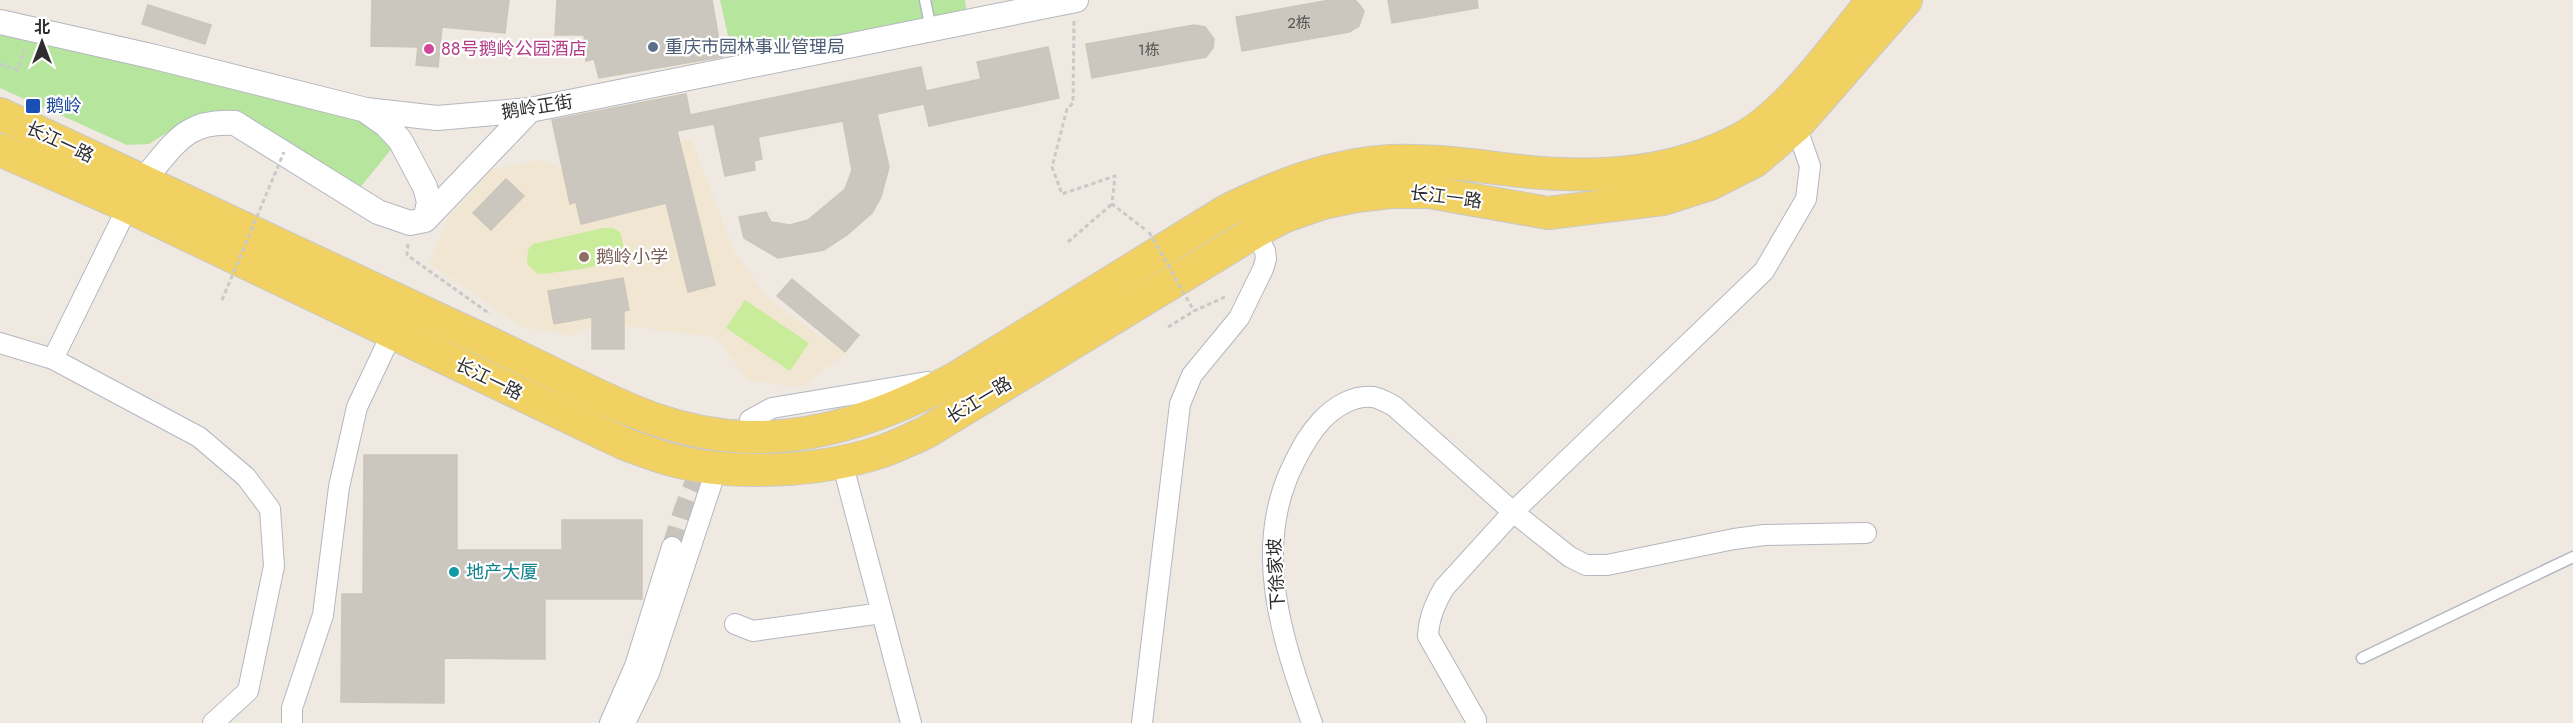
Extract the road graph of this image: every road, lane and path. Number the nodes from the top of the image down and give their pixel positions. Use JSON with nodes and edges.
{"nodes":[{"id":1,"x":925,"y":0,"type":"edge"},
{"id":2,"x":1075,"y":0,"type":"edge"},
{"id":3,"x":1873,"y":0,"type":"edge"},
{"id":4,"x":1906,"y":0,"type":"edge"},
{"id":5,"x":3,"y":22,"type":"edge"},
{"id":6,"x":932,"y":29,"type":"junction"},
{"id":7,"x":0,"y":64,"type":"edge"},
{"id":8,"x":366,"y":110,"type":"junction"},
{"id":9,"x":530,"y":110,"type":"junction"},
{"id":10,"x":0,"y":114,"type":"edge"},
{"id":11,"x":1796,"y":126,"type":"junction"},
{"id":12,"x":0,"y":150,"type":"edge"},
{"id":13,"x":284,"y":152,"type":"junction"},
{"id":14,"x":135,"y":193,"type":"junction"},
{"id":15,"x":1112,"y":204,"type":"junction"},
{"id":16,"x":418,"y":222,"type":"junction"},
{"id":17,"x":1255,"y":232,"type":"junction"},
{"id":18,"x":1068,"y":242,"type":"dead end"},
{"id":19,"x":1227,"y":296,"type":"dead end"},
{"id":20,"x":222,"y":300,"type":"dead end"},
{"id":21,"x":1194,"y":311,"type":"junction"},
{"id":22,"x":492,"y":315,"type":"dead end"},
{"id":23,"x":1168,"y":327,"type":"dead end"},
{"id":24,"x":392,"y":333,"type":"junction"},
{"id":25,"x":0,"y":343,"type":"edge"},
{"id":26,"x":53,"y":359,"type":"junction"},
{"id":27,"x":956,"y":378,"type":"junction"},
{"id":28,"x":750,"y":420,"type":"tunnel mouth"},
{"id":29,"x":842,"y":462,"type":"junction"},
{"id":30,"x":717,"y":467,"type":"junction"},
{"id":31,"x":1513,"y":512,"type":"junction"},
{"id":32,"x":1866,"y":533,"type":"dead end"},
{"id":33,"x":672,"y":547,"type":"tunnel mouth"},
{"id":34,"x":2573,"y":557,"type":"edge"},
{"id":35,"x":882,"y":613,"type":"junction"},
{"id":36,"x":735,"y":624,"type":"dead end"},
{"id":37,"x":2362,"y":658,"type":"dead end"},
{"id":38,"x":1476,"y":720,"type":"dead end"},
{"id":39,"x":213,"y":723,"type":"edge"},
{"id":40,"x":292,"y":723,"type":"edge"},
{"id":41,"x":610,"y":723,"type":"edge"},
{"id":42,"x":625,"y":723,"type":"edge"},
{"id":43,"x":911,"y":723,"type":"edge"},
{"id":44,"x":1142,"y":723,"type":"edge"},
{"id":45,"x":1311,"y":723,"type":"edge"}],
"edges":[{"from":1,"to":6,"type":"lane"},
{"from":2,"to":6,"type":"street","name":"鹅岭正街"},
{"from":2,"to":15,"type":"path"},
{"from":3,"to":27,"type":"main road","name":"长江一路"},
{"from":4,"to":11,"type":"main road","name":"长江一路"},
{"from":5,"to":7,"type":"path"},
{"from":5,"to":8,"type":"street","name":"鹅岭正街"},
{"from":6,"to":9,"type":"street","name":"鹅岭正街"},
{"from":8,"to":9,"type":"street","name":"鹅岭正街"},
{"from":8,"to":16,"type":"street"},
{"from":9,"to":16,"type":"street"},
{"from":10,"to":14,"type":"main road","name":"长江一路"},
{"from":11,"to":17,"type":"main road","name":"长江一路"},
{"from":11,"to":31,"type":"street"},
{"from":12,"to":14,"type":"main road","name":"长江一路"},
{"from":13,"to":14,"type":"street"},
{"from":13,"to":16,"type":"street"},
{"from":13,"to":20,"type":"path","bridge":true},
{"from":14,"to":24,"type":"main road","name":"长江一路"},
{"from":14,"to":26,"type":"street"},
{"from":14,"to":27,"type":"main road","name":"长江一路"},
{"from":15,"to":18,"type":"path"},
{"from":15,"to":21,"type":"path","bridge":true},
{"from":16,"to":22,"type":"path"},
{"from":17,"to":29,"type":"main road","name":"长江一路"},
{"from":17,"to":44,"type":"street"},
{"from":19,"to":21,"type":"path"},
{"from":21,"to":23,"type":"path"},
{"from":24,"to":30,"type":"main road","name":"长江一路"},
{"from":24,"to":40,"type":"street"},
{"from":25,"to":26,"type":"street"},
{"from":26,"to":39,"type":"street"},
{"from":27,"to":28,"type":"street"},
{"from":29,"to":30,"type":"main road","name":"长江一路"},
{"from":29,"to":35,"type":"street"},
{"from":30,"to":42,"type":"street"},
{"from":31,"to":32,"type":"street","name":"下徐家坡"},
{"from":31,"to":38,"type":"street"},
{"from":31,"to":45,"type":"street","name":"下徐家坡"},
{"from":33,"to":41,"type":"street"},
{"from":34,"to":37,"type":"lane"},
{"from":35,"to":36,"type":"street"},
{"from":35,"to":43,"type":"street"}]}
